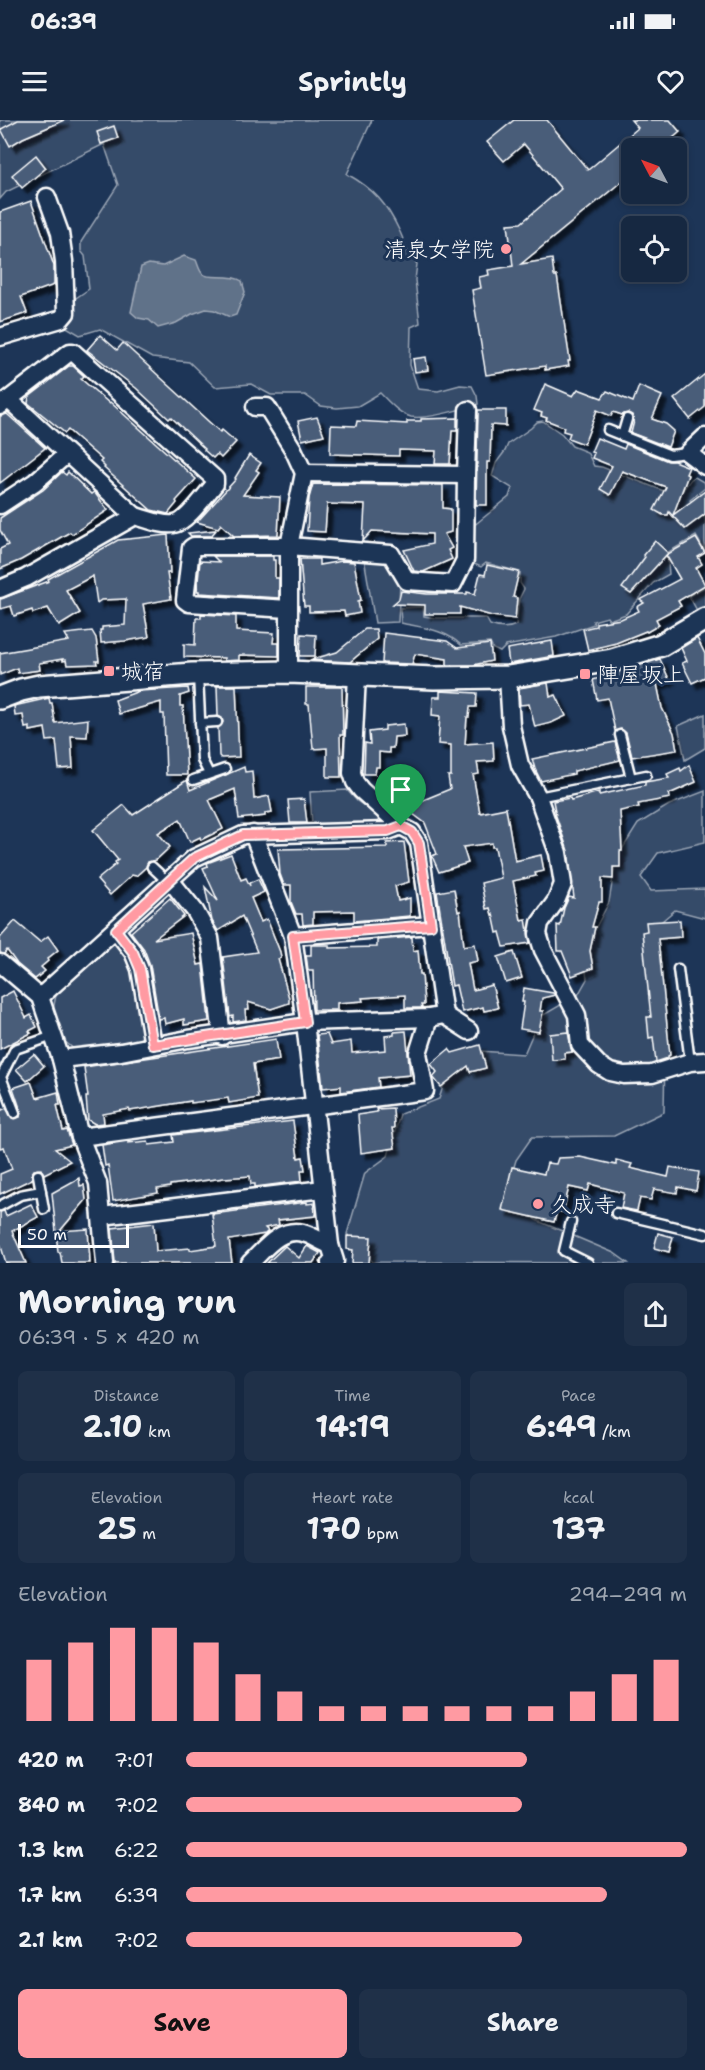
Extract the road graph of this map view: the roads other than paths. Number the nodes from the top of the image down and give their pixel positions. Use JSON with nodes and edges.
{"nodes":[{"id":1,"x":47,"y":197,"type":"dead end"},
{"id":2,"x":0,"y":337,"type":"edge"},
{"id":3,"x":4,"y":403,"type":"edge"},
{"id":4,"x":255,"y":407,"type":"dead end"},
{"id":5,"x":468,"y":410,"type":"dead end"},
{"id":6,"x":627,"y":419,"type":"dead end"},
{"id":7,"x":608,"y":430,"type":"dead end"},
{"id":8,"x":622,"y":436,"type":"junction"},
{"id":9,"x":705,"y":437,"type":"edge"},
{"id":10,"x":688,"y":453,"type":"junction"},
{"id":11,"x":68,"y":454,"type":"junction"},
{"id":12,"x":705,"y":466,"type":"edge"},
{"id":13,"x":304,"y":473,"type":"junction"},
{"id":14,"x":466,"y":476,"type":"junction"},
{"id":15,"x":0,"y":505,"type":"edge"},
{"id":16,"x":135,"y":516,"type":"junction"},
{"id":17,"x":289,"y":546,"type":"junction"},
{"id":18,"x":0,"y":589,"type":"edge"},
{"id":19,"x":289,"y":609,"type":"junction"},
{"id":20,"x":705,"y":619,"type":"edge"},
{"id":21,"x":289,"y":672,"type":"junction"},
{"id":22,"x":198,"y":674,"type":"junction"},
{"id":23,"x":357,"y":676,"type":"junction"},
{"id":24,"x":508,"y":677,"type":"junction"},
{"id":25,"x":0,"y":698,"type":"edge"},
{"id":26,"x":217,"y":722,"type":"dead end"},
{"id":27,"x":200,"y":723,"type":"junction"},
{"id":28,"x":620,"y":735,"type":"dead end"},
{"id":29,"x":225,"y":769,"type":"dead end"},
{"id":30,"x":209,"y":774,"type":"junction"},
{"id":31,"x":646,"y":776,"type":"dead end"},
{"id":32,"x":631,"y":778,"type":"junction"},
{"id":33,"x":193,"y":780,"type":"dead end"},
{"id":34,"x":538,"y":797,"type":"junction"},
{"id":35,"x":401,"y":826,"type":"junction"},
{"id":36,"x":253,"y":834,"type":"junction"},
{"id":37,"x":152,"y":867,"type":"dead end"},
{"id":38,"x":169,"y":881,"type":"junction"},
{"id":39,"x":431,"y":925,"type":"junction"},
{"id":40,"x":116,"y":930,"type":"junction"},
{"id":41,"x":293,"y":936,"type":"junction"},
{"id":42,"x":0,"y":963,"type":"edge"},
{"id":43,"x":678,"y":969,"type":"dead end"},
{"id":44,"x":40,"y":997,"type":"junction"},
{"id":45,"x":436,"y":1017,"type":"junction"},
{"id":46,"x":305,"y":1022,"type":"junction"},
{"id":47,"x":469,"y":1031,"type":"dead end"},
{"id":48,"x":53,"y":1036,"type":"junction"},
{"id":49,"x":222,"y":1036,"type":"junction"},
{"id":50,"x":153,"y":1045,"type":"junction"},
{"id":51,"x":61,"y":1059,"type":"junction"},
{"id":52,"x":697,"y":1061,"type":"edge"},
{"id":53,"x":0,"y":1078,"type":"edge"},
{"id":54,"x":314,"y":1104,"type":"junction"},
{"id":55,"x":15,"y":1113,"type":"dead end"},
{"id":56,"x":80,"y":1137,"type":"junction"},
{"id":57,"x":38,"y":1175,"type":"dead end"},
{"id":58,"x":323,"y":1189,"type":"junction"},
{"id":59,"x":41,"y":1191,"type":"junction"},
{"id":60,"x":0,"y":1206,"type":"edge"},
{"id":61,"x":44,"y":1209,"type":"dead end"},
{"id":62,"x":616,"y":1213,"type":"dead end"},
{"id":63,"x":102,"y":1216,"type":"junction"},
{"id":64,"x":571,"y":1222,"type":"dead end"},
{"id":65,"x":705,"y":1234,"type":"edge"},
{"id":66,"x":330,"y":1245,"type":"junction"},
{"id":67,"x":105,"y":1263,"type":"edge"},
{"id":68,"x":250,"y":1263,"type":"edge"},
{"id":69,"x":330,"y":1263,"type":"edge"},
{"id":70,"x":588,"y":1263,"type":"edge"}],
"edges":[{"from":1,"to":2,"type":"street"},
{"from":3,"to":11,"type":"street"},
{"from":3,"to":16,"type":"street"},
{"from":4,"to":13,"type":"street"},
{"from":5,"to":14,"type":"street"},
{"from":6,"to":8,"type":"lane"},
{"from":7,"to":8,"type":"lane"},
{"from":8,"to":10,"type":"lane"},
{"from":9,"to":10,"type":"street"},
{"from":10,"to":12,"type":"street"},
{"from":11,"to":15,"type":"street"},
{"from":11,"to":16,"type":"street"},
{"from":13,"to":14,"type":"street"},
{"from":13,"to":17,"type":"street"},
{"from":14,"to":17,"type":"street"},
{"from":16,"to":18,"type":"street"},
{"from":17,"to":19,"type":"street"},
{"from":17,"to":19,"type":"street"},
{"from":19,"to":21,"type":"street"},
{"from":20,"to":24,"type":"street"},
{"from":21,"to":22,"type":"street"},
{"from":21,"to":23,"type":"street"},
{"from":22,"to":25,"type":"street"},
{"from":22,"to":27,"type":"lane"},
{"from":23,"to":24,"type":"street"},
{"from":23,"to":35,"type":"street"},
{"from":24,"to":34,"type":"street"},
{"from":26,"to":27,"type":"lane"},
{"from":27,"to":30,"type":"lane"},
{"from":28,"to":32,"type":"lane"},
{"from":29,"to":30,"type":"lane"},
{"from":30,"to":33,"type":"lane"},
{"from":31,"to":32,"type":"lane"},
{"from":32,"to":34,"type":"lane"},
{"from":34,"to":52,"type":"street"},
{"from":35,"to":36,"type":"street"},
{"from":35,"to":39,"type":"street"},
{"from":36,"to":38,"type":"street"},
{"from":36,"to":41,"type":"street"},
{"from":37,"to":38,"type":"lane"},
{"from":38,"to":40,"type":"street"},
{"from":38,"to":49,"type":"street"},
{"from":39,"to":41,"type":"street"},
{"from":39,"to":45,"type":"street"},
{"from":40,"to":44,"type":"street"},
{"from":40,"to":50,"type":"street"},
{"from":41,"to":46,"type":"street"},
{"from":42,"to":44,"type":"street"},
{"from":43,"to":52,"type":"lane"},
{"from":44,"to":48,"type":"street"},
{"from":45,"to":46,"type":"street"},
{"from":45,"to":47,"type":"street"},
{"from":45,"to":54,"type":"street"},
{"from":46,"to":49,"type":"street"},
{"from":46,"to":54,"type":"street"},
{"from":48,"to":51,"type":"street"},
{"from":48,"to":53,"type":"lane"},
{"from":49,"to":50,"type":"street"},
{"from":50,"to":51,"type":"street"},
{"from":51,"to":56,"type":"street"},
{"from":53,"to":55,"type":"lane"},
{"from":54,"to":56,"type":"street"},
{"from":54,"to":58,"type":"street"},
{"from":56,"to":63,"type":"street"},
{"from":57,"to":59,"type":"lane"},
{"from":58,"to":63,"type":"street"},
{"from":58,"to":66,"type":"street"},
{"from":59,"to":60,"type":"lane"},
{"from":59,"to":61,"type":"lane"},
{"from":62,"to":65,"type":"lane"},
{"from":63,"to":67,"type":"street"},
{"from":64,"to":70,"type":"lane"},
{"from":66,"to":68,"type":"street"},
{"from":66,"to":69,"type":"street"}]}
